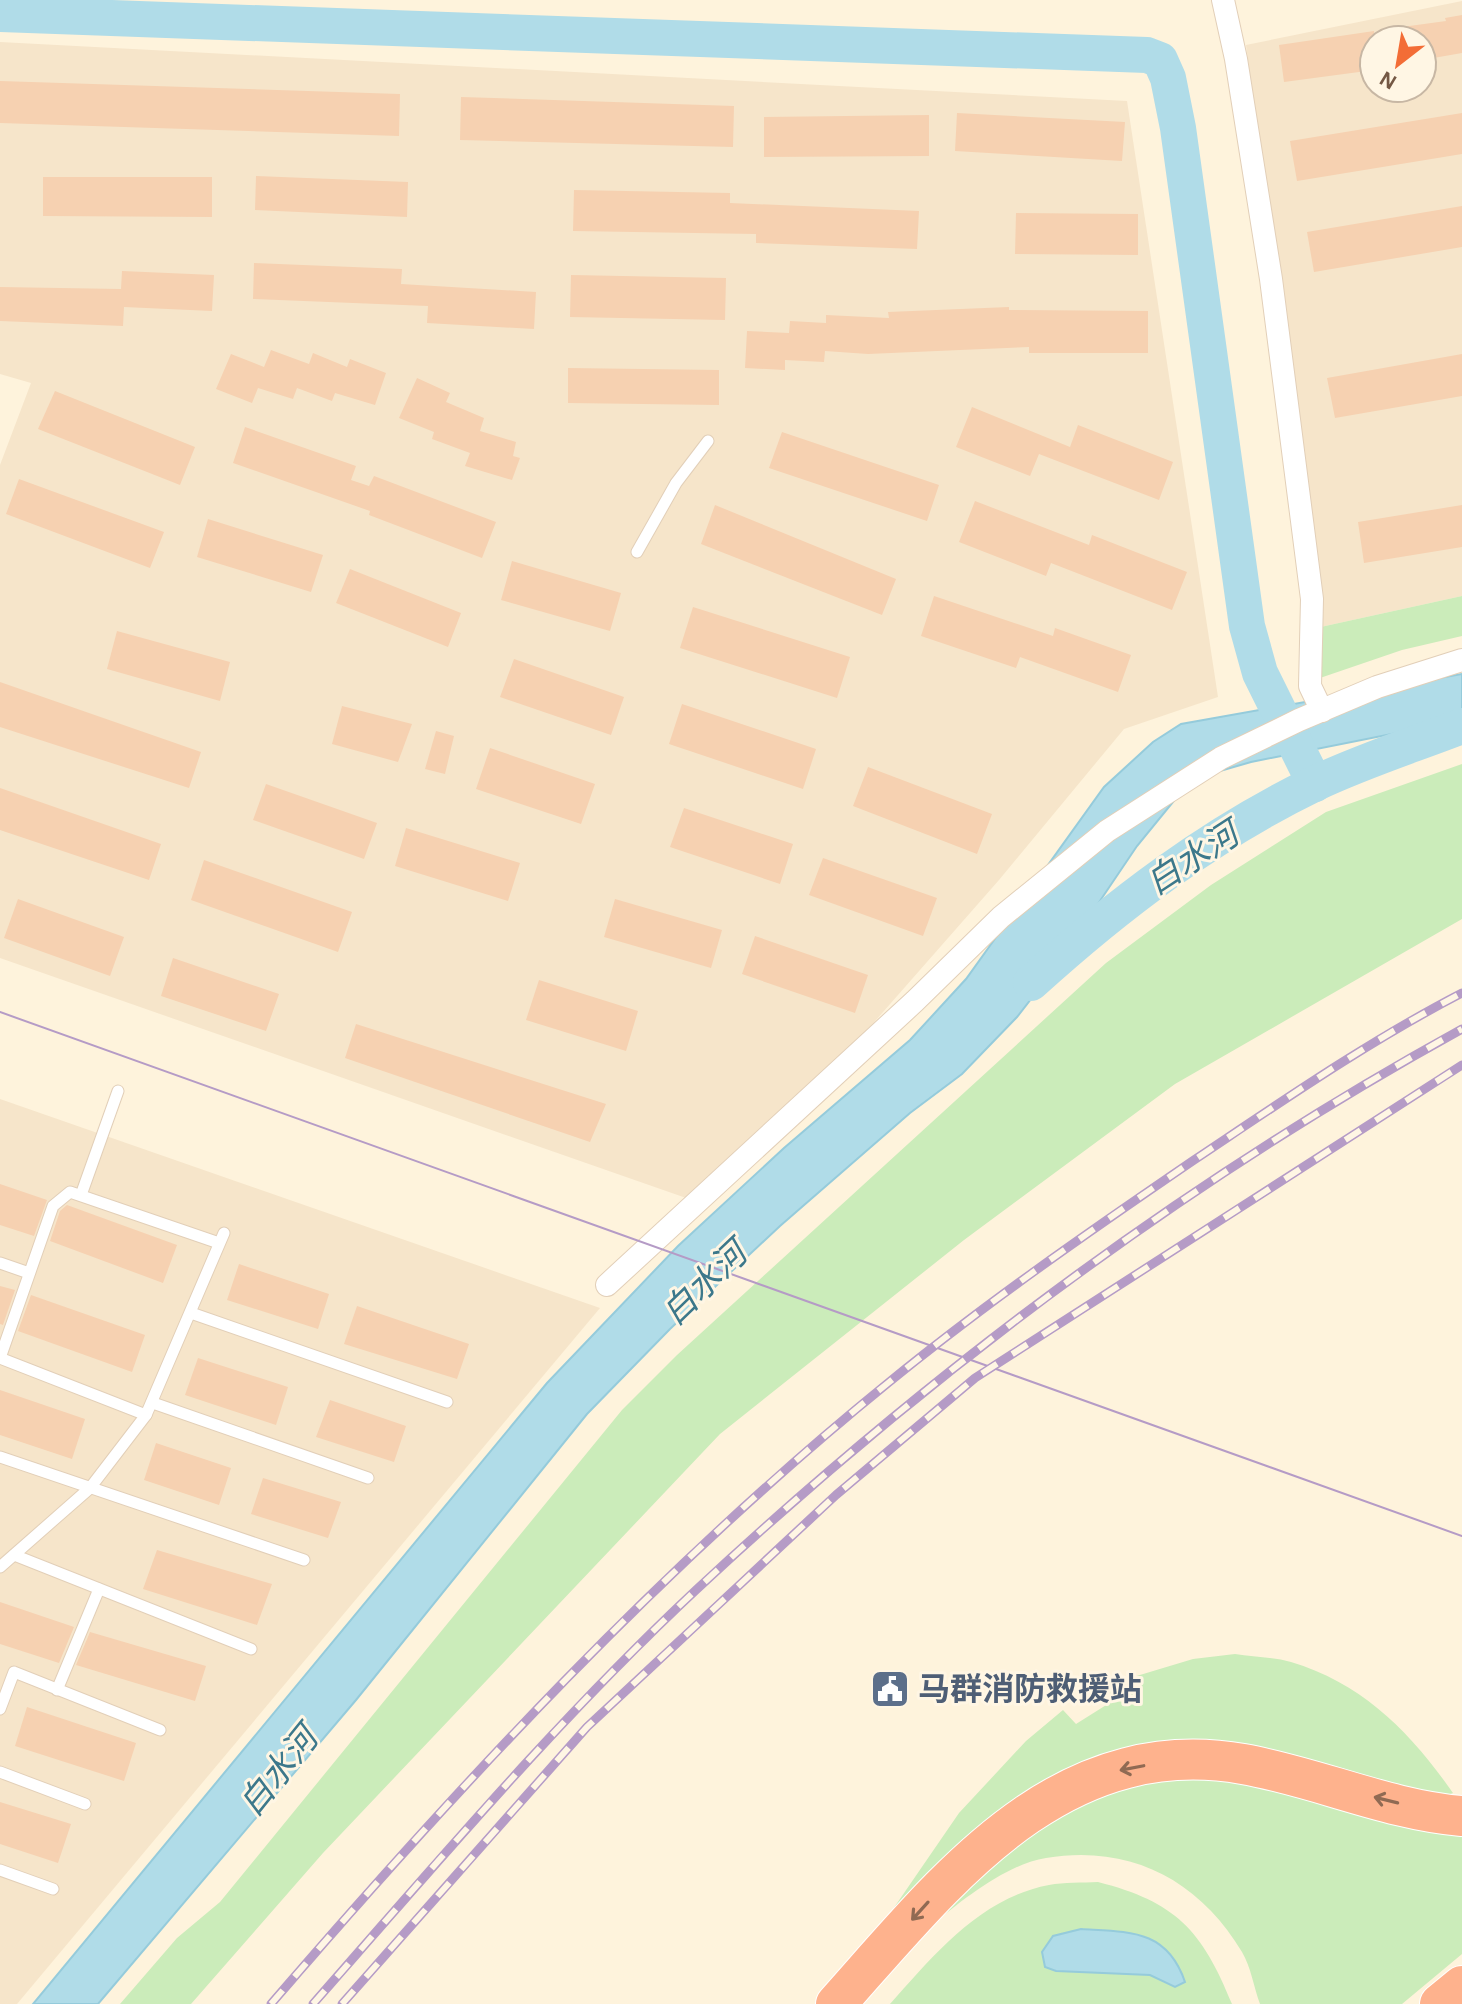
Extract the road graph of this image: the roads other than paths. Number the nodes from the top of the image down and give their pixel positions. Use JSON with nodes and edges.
{"nodes":[{"id":1,"x":1223,"y":0,"type":"edge"},
{"id":2,"x":708,"y":441,"type":"dead end"},
{"id":3,"x":637,"y":552,"type":"dead end"},
{"id":4,"x":1462,"y":660,"type":"edge"},
{"id":5,"x":1322,"y":711,"type":"junction"},
{"id":6,"x":118,"y":1091,"type":"dead end"},
{"id":7,"x":81,"y":1195,"type":"junction"},
{"id":8,"x":0,"y":1263,"type":"edge"},
{"id":9,"x":29,"y":1273,"type":"junction"},
{"id":10,"x":607,"y":1285,"type":"dead end"},
{"id":11,"x":191,"y":1313,"type":"junction"},
{"id":12,"x":447,"y":1402,"type":"dead end"},
{"id":13,"x":153,"y":1403,"type":"junction"},
{"id":14,"x":146,"y":1415,"type":"junction"},
{"id":15,"x":0,"y":1457,"type":"edge"},
{"id":16,"x":368,"y":1478,"type":"dead end"},
{"id":17,"x":90,"y":1488,"type":"junction"},
{"id":18,"x":14,"y":1555,"type":"junction"},
{"id":19,"x":304,"y":1560,"type":"dead end"},
{"id":20,"x":0,"y":1567,"type":"edge"},
{"id":21,"x":99,"y":1589,"type":"junction"},
{"id":22,"x":251,"y":1649,"type":"dead end"},
{"id":23,"x":57,"y":1690,"type":"junction"},
{"id":24,"x":0,"y":1709,"type":"edge"},
{"id":25,"x":160,"y":1730,"type":"dead end"},
{"id":26,"x":0,"y":1772,"type":"edge"},
{"id":27,"x":85,"y":1804,"type":"dead end"},
{"id":28,"x":1462,"y":1816,"type":"edge"},
{"id":29,"x":0,"y":1870,"type":"edge"},
{"id":30,"x":53,"y":1889,"type":"dead end"},
{"id":31,"x":1462,"y":1986,"type":"edge"},
{"id":32,"x":836,"y":2004,"type":"edge"},
{"id":33,"x":1440,"y":2004,"type":"edge"}],
"edges":[{"from":1,"to":5,"type":"street"},
{"from":2,"to":3,"type":"lane"},
{"from":4,"to":5,"type":"street"},
{"from":5,"to":10,"type":"street"},
{"from":6,"to":7,"type":"lane"},
{"from":7,"to":9,"type":"lane"},
{"from":7,"to":11,"type":"lane"},
{"from":8,"to":9,"type":"lane"},
{"from":9,"to":14,"type":"lane"},
{"from":11,"to":12,"type":"lane"},
{"from":11,"to":13,"type":"lane"},
{"from":13,"to":14,"type":"lane"},
{"from":13,"to":16,"type":"lane"},
{"from":14,"to":17,"type":"lane"},
{"from":15,"to":17,"type":"lane"},
{"from":17,"to":18,"type":"lane"},
{"from":17,"to":19,"type":"lane"},
{"from":18,"to":20,"type":"lane"},
{"from":18,"to":21,"type":"lane"},
{"from":21,"to":22,"type":"lane"},
{"from":21,"to":23,"type":"lane"},
{"from":23,"to":24,"type":"lane"},
{"from":23,"to":25,"type":"lane"},
{"from":26,"to":27,"type":"lane"},
{"from":28,"to":32,"type":"highway","one_way":true},
{"from":29,"to":30,"type":"lane"},
{"from":31,"to":33,"type":"highway"}]}
